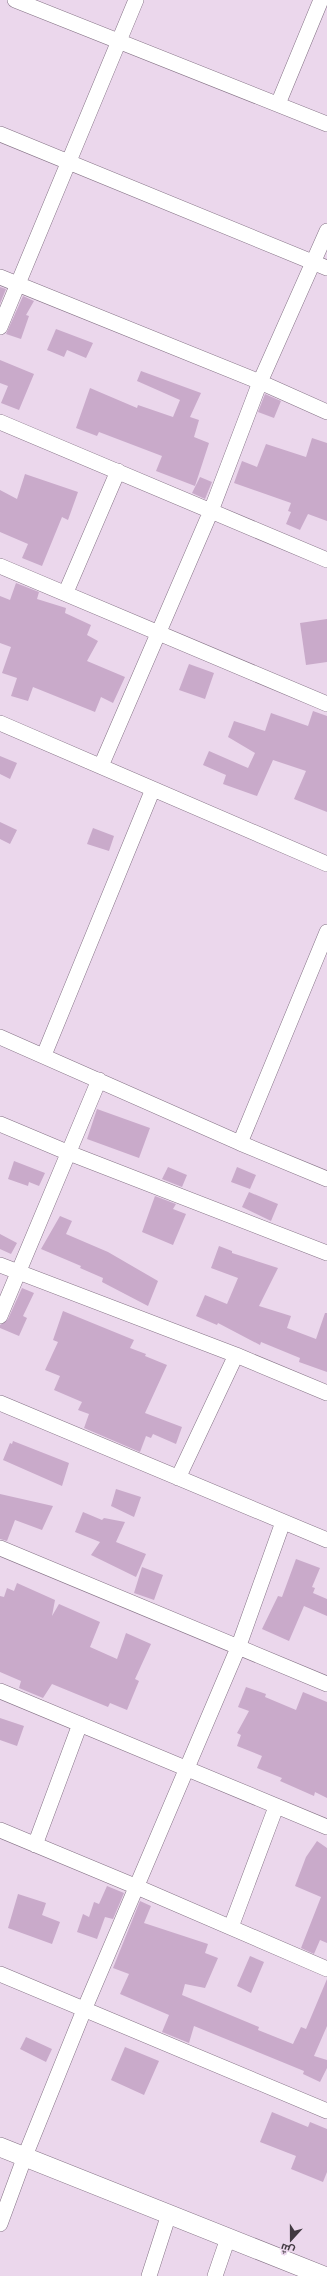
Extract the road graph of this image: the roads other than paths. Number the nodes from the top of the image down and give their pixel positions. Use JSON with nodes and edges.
{"nodes":[{"id":1,"x":15,"y":0,"type":"edge"},
{"id":2,"x":136,"y":0,"type":"edge"},
{"id":3,"x":321,"y":0,"type":"edge"},
{"id":4,"x":119,"y":42,"type":"junction"},
{"id":5,"x":278,"y":104,"type":"junction"},
{"id":6,"x":327,"y":124,"type":"edge"},
{"id":7,"x":0,"y":134,"type":"edge"},
{"id":8,"x":69,"y":162,"type":"junction"},
{"id":9,"x":327,"y":230,"type":"edge"},
{"id":10,"x":320,"y":266,"type":"edge"},
{"id":11,"x":0,"y":277,"type":"edge"},
{"id":12,"x":18,"y":285,"type":"junction"},
{"id":13,"x":0,"y":327,"type":"edge"},
{"id":14,"x":260,"y":382,"type":"junction"},
{"id":15,"x":327,"y":412,"type":"edge"},
{"id":16,"x":0,"y":422,"type":"edge"},
{"id":17,"x":118,"y":472,"type":"junction"},
{"id":18,"x":211,"y":511,"type":"junction"},
{"id":19,"x":327,"y":560,"type":"edge"},
{"id":20,"x":0,"y":566,"type":"edge"},
{"id":21,"x":66,"y":592,"type":"junction"},
{"id":22,"x":160,"y":632,"type":"junction"},
{"id":23,"x":327,"y":704,"type":"edge"},
{"id":24,"x":0,"y":723,"type":"edge"},
{"id":25,"x":101,"y":766,"type":"junction"},
{"id":26,"x":153,"y":789,"type":"junction"},
{"id":27,"x":327,"y":864,"type":"edge"},
{"id":28,"x":327,"y":932,"type":"edge"},
{"id":29,"x":0,"y":1037,"type":"edge"},
{"id":30,"x":44,"y":1055,"type":"junction"},
{"id":31,"x":98,"y":1080,"type":"junction"},
{"id":32,"x":0,"y":1124,"type":"edge"},
{"id":33,"x":240,"y":1144,"type":"junction"},
{"id":34,"x":69,"y":1153,"type":"junction"},
{"id":35,"x":327,"y":1179,"type":"edge"},
{"id":36,"x":327,"y":1253,"type":"edge"},
{"id":37,"x":0,"y":1265,"type":"edge"},
{"id":38,"x":18,"y":1273,"type":"junction"},
{"id":39,"x":0,"y":1316,"type":"edge"},
{"id":40,"x":236,"y":1355,"type":"junction"},
{"id":41,"x":327,"y":1393,"type":"edge"},
{"id":42,"x":0,"y":1403,"type":"edge"},
{"id":43,"x":178,"y":1478,"type":"junction"},
{"id":44,"x":283,"y":1522,"type":"junction"},
{"id":45,"x":327,"y":1540,"type":"edge"},
{"id":46,"x":0,"y":1548,"type":"edge"},
{"id":47,"x":238,"y":1648,"type":"junction"},
{"id":48,"x":327,"y":1684,"type":"edge"},
{"id":49,"x":0,"y":1691,"type":"edge"},
{"id":50,"x":80,"y":1724,"type":"junction"},
{"id":51,"x":187,"y":1768,"type":"junction"},
{"id":52,"x":276,"y":1807,"type":"junction"},
{"id":53,"x":327,"y":1828,"type":"edge"},
{"id":54,"x":0,"y":1830,"type":"edge"},
{"id":55,"x":35,"y":1845,"type":"junction"},
{"id":56,"x":137,"y":1886,"type":"junction"},
{"id":57,"x":231,"y":1927,"type":"junction"},
{"id":58,"x":327,"y":1969,"type":"edge"},
{"id":59,"x":0,"y":1974,"type":"edge"},
{"id":60,"x":84,"y":2010,"type":"junction"},
{"id":61,"x":327,"y":2111,"type":"edge"},
{"id":62,"x":0,"y":2147,"type":"edge"},
{"id":63,"x":25,"y":2156,"type":"junction"},
{"id":64,"x":169,"y":2214,"type":"junction"},
{"id":65,"x":0,"y":2224,"type":"edge"},
{"id":66,"x":228,"y":2238,"type":"junction"},
{"id":67,"x":149,"y":2276,"type":"edge"},
{"id":68,"x":215,"y":2276,"type":"edge"},
{"id":69,"x":324,"y":2276,"type":"edge"}],
"edges":[{"from":1,"to":4,"type":"street"},
{"from":2,"to":4,"type":"street"},
{"from":3,"to":5,"type":"street"},
{"from":4,"to":5,"type":"street"},
{"from":4,"to":8,"type":"street"},
{"from":5,"to":6,"type":"street"},
{"from":7,"to":8,"type":"street"},
{"from":8,"to":10,"type":"street"},
{"from":8,"to":12,"type":"street"},
{"from":9,"to":10,"type":"street"},
{"from":10,"to":14,"type":"street"},
{"from":11,"to":12,"type":"street"},
{"from":12,"to":13,"type":"street"},
{"from":12,"to":14,"type":"street"},
{"from":14,"to":15,"type":"street"},
{"from":14,"to":18,"type":"street"},
{"from":16,"to":17,"type":"street"},
{"from":17,"to":18,"type":"street"},
{"from":17,"to":21,"type":"street"},
{"from":18,"to":19,"type":"street"},
{"from":18,"to":22,"type":"street"},
{"from":20,"to":21,"type":"street"},
{"from":21,"to":22,"type":"street"},
{"from":22,"to":23,"type":"street"},
{"from":22,"to":25,"type":"street"},
{"from":24,"to":25,"type":"street"},
{"from":25,"to":26,"type":"street"},
{"from":26,"to":27,"type":"street"},
{"from":26,"to":30,"type":"street"},
{"from":28,"to":33,"type":"street"},
{"from":29,"to":30,"type":"street"},
{"from":30,"to":31,"type":"street"},
{"from":31,"to":33,"type":"street"},
{"from":31,"to":34,"type":"street"},
{"from":32,"to":34,"type":"street"},
{"from":33,"to":35,"type":"street"},
{"from":34,"to":36,"type":"street"},
{"from":34,"to":38,"type":"street"},
{"from":37,"to":38,"type":"street"},
{"from":38,"to":39,"type":"street"},
{"from":38,"to":40,"type":"street"},
{"from":40,"to":41,"type":"street"},
{"from":40,"to":43,"type":"street"},
{"from":42,"to":43,"type":"street"},
{"from":43,"to":44,"type":"street"},
{"from":44,"to":45,"type":"street"},
{"from":44,"to":47,"type":"street"},
{"from":46,"to":47,"type":"street"},
{"from":47,"to":48,"type":"street"},
{"from":47,"to":51,"type":"street"},
{"from":49,"to":50,"type":"street"},
{"from":50,"to":51,"type":"street"},
{"from":50,"to":55,"type":"street"},
{"from":51,"to":52,"type":"street"},
{"from":51,"to":56,"type":"street"},
{"from":52,"to":53,"type":"street"},
{"from":52,"to":57,"type":"street"},
{"from":54,"to":55,"type":"street"},
{"from":55,"to":56,"type":"street"},
{"from":56,"to":57,"type":"street"},
{"from":56,"to":60,"type":"street"},
{"from":57,"to":58,"type":"street"},
{"from":59,"to":60,"type":"street"},
{"from":60,"to":61,"type":"street"},
{"from":60,"to":63,"type":"street"},
{"from":62,"to":63,"type":"street"},
{"from":63,"to":64,"type":"street"},
{"from":63,"to":65,"type":"street"},
{"from":64,"to":66,"type":"street"},
{"from":64,"to":67,"type":"street"},
{"from":66,"to":68,"type":"street"},
{"from":66,"to":69,"type":"street"}]}
